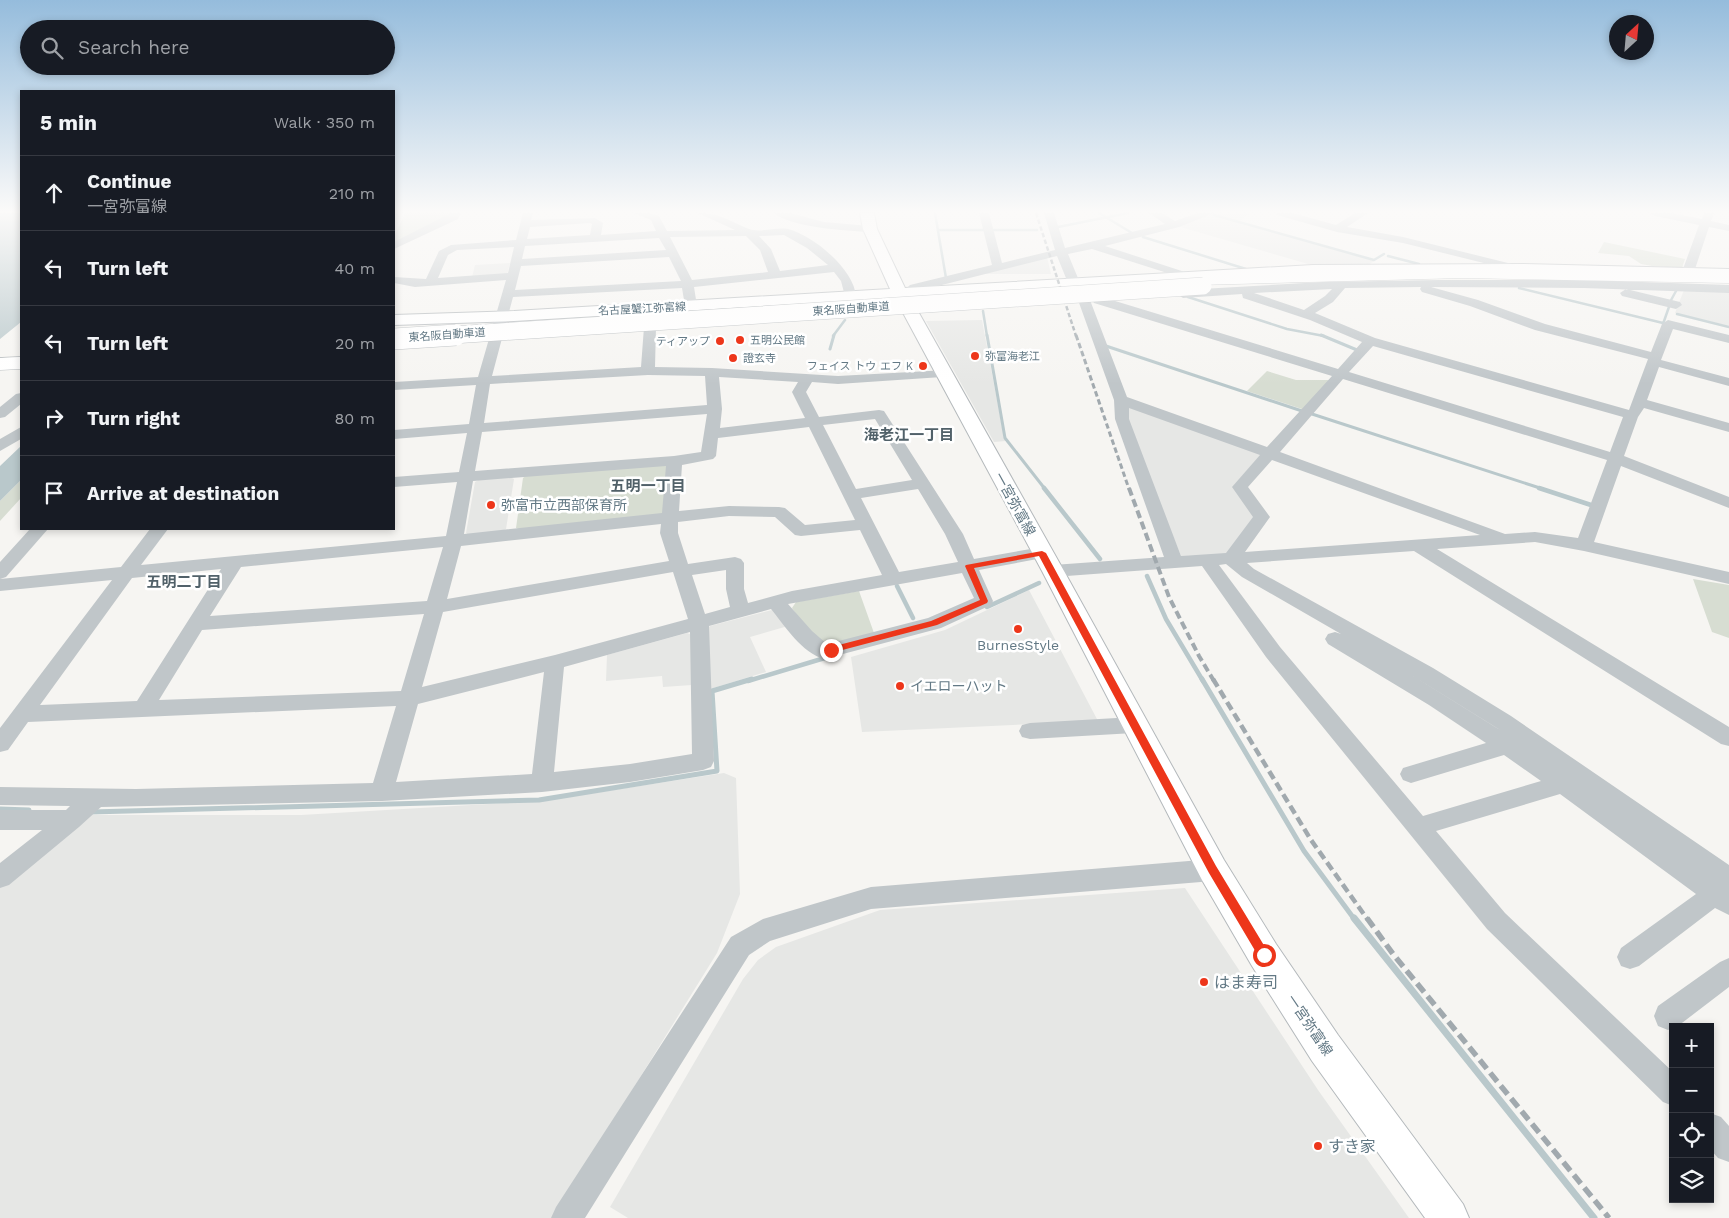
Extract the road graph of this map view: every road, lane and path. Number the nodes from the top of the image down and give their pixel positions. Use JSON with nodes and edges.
{"nodes":[{"id":1,"x":435,"y":270,"type":"edge"},
{"id":2,"x":514,"y":270,"type":"edge"},
{"id":3,"x":682,"y":270,"type":"edge"},
{"id":4,"x":774,"y":270,"type":"edge"},
{"id":5,"x":818,"y":270,"type":"edge"},
{"id":6,"x":838,"y":270,"type":"edge"},
{"id":7,"x":892,"y":270,"type":"edge"},
{"id":8,"x":990,"y":270,"type":"edge"},
{"id":9,"x":1069,"y":270,"type":"edge"},
{"id":10,"x":1169,"y":270,"type":"edge"},
{"id":11,"x":1298,"y":270,"type":"edge"},
{"id":12,"x":1638,"y":270,"type":"edge"},
{"id":13,"x":1690,"y":271,"type":"joint"},
{"id":14,"x":1729,"y":273,"type":"edge"},
{"id":15,"x":775,"y":274,"type":"junction"},
{"id":16,"x":513,"y":276,"type":"junction"},
{"id":17,"x":1187,"y":276,"type":"junction"},
{"id":18,"x":1729,"y":278,"type":"edge"},
{"id":19,"x":395,"y":280,"type":"edge"},
{"id":20,"x":430,"y":282,"type":"junction"},
{"id":21,"x":1074,"y":283,"type":"junction"},
{"id":22,"x":688,"y":284,"type":"junction"},
{"id":23,"x":1411,"y":284,"type":"junction"},
{"id":24,"x":1590,"y":284,"type":"junction"},
{"id":25,"x":1729,"y":284,"type":"edge"},
{"id":26,"x":1342,"y":286,"type":"junction"},
{"id":27,"x":1680,"y":287,"type":"junction"},
{"id":28,"x":1729,"y":289,"type":"edge"},
{"id":29,"x":1236,"y":291,"type":"junction"},
{"id":30,"x":508,"y":294,"type":"junction"},
{"id":31,"x":850,"y":297,"type":"junction"},
{"id":32,"x":906,"y":299,"type":"junction"},
{"id":33,"x":1091,"y":300,"type":"junction"},
{"id":34,"x":711,"y":305,"type":"junction"},
{"id":35,"x":1676,"y":305,"type":"junction"},
{"id":36,"x":691,"y":306,"type":"junction"},
{"id":37,"x":1306,"y":314,"type":"junction"},
{"id":38,"x":503,"y":317,"type":"junction"},
{"id":39,"x":395,"y":320,"type":"edge"},
{"id":40,"x":1668,"y":324,"type":"junction"},
{"id":41,"x":716,"y":325,"type":"junction"},
{"id":42,"x":650,"y":327,"type":"junction"},
{"id":43,"x":395,"y":331,"type":"edge"},
{"id":44,"x":395,"y":338,"type":"edge"},
{"id":45,"x":496,"y":338,"type":"junction"},
{"id":46,"x":1729,"y":339,"type":"edge"},
{"id":47,"x":1370,"y":341,"type":"junction"},
{"id":48,"x":395,"y":345,"type":"edge"},
{"id":49,"x":20,"y":354,"type":"edge"},
{"id":50,"x":0,"y":356,"type":"edge"},
{"id":51,"x":1655,"y":360,"type":"junction"},
{"id":52,"x":20,"y":363,"type":"edge"},
{"id":53,"x":0,"y":364,"type":"edge"},
{"id":54,"x":648,"y":371,"type":"junction"},
{"id":55,"x":712,"y":372,"type":"junction"},
{"id":56,"x":942,"y":373,"type":"junction"},
{"id":57,"x":1340,"y":374,"type":"junction"},
{"id":58,"x":807,"y":379,"type":"junction"},
{"id":59,"x":484,"y":381,"type":"junction"},
{"id":60,"x":1729,"y":382,"type":"edge"},
{"id":61,"x":395,"y":386,"type":"edge"},
{"id":62,"x":20,"y":398,"type":"edge"},
{"id":63,"x":1121,"y":400,"type":"junction"},
{"id":64,"x":715,"y":409,"type":"junction"},
{"id":65,"x":1635,"y":409,"type":"junction"},
{"id":66,"x":0,"y":414,"type":"edge"},
{"id":67,"x":815,"y":421,"type":"junction"},
{"id":68,"x":476,"y":427,"type":"junction"},
{"id":69,"x":1729,"y":428,"type":"edge"},
{"id":70,"x":20,"y":433,"type":"edge"},
{"id":71,"x":395,"y":434,"type":"edge"},
{"id":72,"x":711,"y":434,"type":"junction"},
{"id":73,"x":0,"y":446,"type":"edge"},
{"id":74,"x":1269,"y":454,"type":"junction"},
{"id":75,"x":1615,"y":458,"type":"junction"},
{"id":76,"x":674,"y":461,"type":"junction"},
{"id":77,"x":466,"y":476,"type":"junction"},
{"id":78,"x":395,"y":482,"type":"edge"},
{"id":79,"x":922,"y":483,"type":"junction"},
{"id":80,"x":851,"y":495,"type":"junction"},
{"id":81,"x":1729,"y":503,"type":"edge"},
{"id":82,"x":670,"y":518,"type":"junction"},
{"id":83,"x":866,"y":524,"type":"junction"},
{"id":84,"x":38,"y":530,"type":"edge"},
{"id":85,"x":158,"y":530,"type":"edge"},
{"id":86,"x":1504,"y":538,"type":"junction"},
{"id":87,"x":454,"y":541,"type":"junction"},
{"id":88,"x":1417,"y":545,"type":"junction"},
{"id":89,"x":1584,"y":545,"type":"junction"},
{"id":90,"x":1231,"y":559,"type":"junction"},
{"id":91,"x":1208,"y":561,"type":"junction"},
{"id":92,"x":235,"y":562,"type":"junction"},
{"id":93,"x":1047,"y":562,"type":"junction"},
{"id":94,"x":1175,"y":563,"type":"junction"},
{"id":95,"x":969,"y":566,"type":"junction"},
{"id":96,"x":681,"y":568,"type":"junction"},
{"id":97,"x":0,"y":573,"type":"edge"},
{"id":98,"x":126,"y":573,"type":"junction"},
{"id":99,"x":1729,"y":578,"type":"edge"},
{"id":100,"x":893,"y":579,"type":"junction"},
{"id":101,"x":0,"y":585,"type":"edge"},
{"id":102,"x":776,"y":602,"type":"junction"},
{"id":103,"x":435,"y":607,"type":"junction"},
{"id":104,"x":741,"y":612,"type":"junction"},
{"id":105,"x":196,"y":624,"type":"junction"},
{"id":106,"x":699,"y":624,"type":"junction"},
{"id":107,"x":1350,"y":641,"type":"junction"},
{"id":108,"x":555,"y":662,"type":"junction"},
{"id":109,"x":410,"y":698,"type":"junction"},
{"id":110,"x":142,"y":710,"type":"junction"},
{"id":111,"x":22,"y":714,"type":"junction"},
{"id":112,"x":1134,"y":725,"type":"junction"},
{"id":113,"x":1030,"y":731,"type":"dead end"},
{"id":114,"x":1729,"y":738,"type":"edge"},
{"id":115,"x":0,"y":744,"type":"edge"},
{"id":116,"x":1506,"y":746,"type":"junction"},
{"id":117,"x":1411,"y":774,"type":"dead end"},
{"id":118,"x":542,"y":783,"type":"junction"},
{"id":119,"x":1563,"y":784,"type":"junction"},
{"id":120,"x":382,"y":792,"type":"junction"},
{"id":121,"x":0,"y":796,"type":"edge"},
{"id":122,"x":83,"y":809,"type":"junction"},
{"id":123,"x":0,"y":820,"type":"edge"},
{"id":124,"x":1418,"y":828,"type":"junction"},
{"id":125,"x":1212,"y":870,"type":"junction"},
{"id":126,"x":0,"y":877,"type":"edge"},
{"id":127,"x":1724,"y":892,"type":"edge"},
{"id":128,"x":1630,"y":957,"type":"dead end"},
{"id":129,"x":1729,"y":972,"type":"edge"},
{"id":130,"x":1668,"y":1016,"type":"dead end"},
{"id":131,"x":1669,"y":1088,"type":"edge"},
{"id":132,"x":1714,"y":1132,"type":"edge"},
{"id":133,"x":1729,"y":1147,"type":"edge"},
{"id":134,"x":567,"y":1218,"type":"edge"},
{"id":135,"x":1449,"y":1218,"type":"edge"}],
"edges":[{"from":1,"to":20,"type":"street"},
{"from":2,"to":16,"type":"street"},
{"from":3,"to":22,"type":"street"},
{"from":4,"to":15,"type":"street"},
{"from":5,"to":15,"type":"street"},
{"from":6,"to":31,"type":"street"},
{"from":7,"to":32,"type":"main road","name":"一宮弥富線"},
{"from":8,"to":32,"type":"street"},
{"from":9,"to":21,"type":"street"},
{"from":10,"to":17,"type":"street"},
{"from":11,"to":17,"type":"main road","name":"名古屋蟹江弥富線"},
{"from":12,"to":13,"type":"main road","name":"名古屋蟹江弥富線"},
{"from":13,"to":14,"type":"main road","name":"名古屋蟹江弥富線"},
{"from":15,"to":22,"type":"street"},
{"from":16,"to":20,"type":"street"},
{"from":16,"to":30,"type":"street"},
{"from":17,"to":21,"type":"main road","name":"名古屋蟹江弥富線"},
{"from":18,"to":43,"type":"highway","name":"東名阪自動車道"},
{"from":19,"to":20,"type":"street"},
{"from":21,"to":32,"type":"main road","name":"名古屋蟹江弥富線"},
{"from":21,"to":33,"type":"street"},
{"from":22,"to":30,"type":"street"},
{"from":22,"to":36,"type":"street"},
{"from":23,"to":24,"type":"street"},
{"from":23,"to":26,"type":"street"},
{"from":23,"to":51,"type":"street"},
{"from":24,"to":27,"type":"street"},
{"from":24,"to":35,"type":"street"},
{"from":25,"to":44,"type":"highway","name":"東名阪自動車道","bridge":true},
{"from":26,"to":29,"type":"street"},
{"from":26,"to":37,"type":"street"},
{"from":27,"to":28,"type":"street"},
{"from":27,"to":35,"type":"street"},
{"from":29,"to":33,"type":"street"},
{"from":29,"to":37,"type":"street"},
{"from":30,"to":38,"type":"street"},
{"from":31,"to":32,"type":"main road","name":"名古屋蟹江弥富線"},
{"from":31,"to":34,"type":"main road","name":"名古屋蟹江弥富線"},
{"from":32,"to":33,"type":"street"},
{"from":32,"to":41,"type":"street"},
{"from":32,"to":56,"type":"main road","name":"一宮弥富線"},
{"from":33,"to":57,"type":"street"},
{"from":33,"to":63,"type":"street"},
{"from":34,"to":36,"type":"main road","name":"名古屋蟹江弥富線"},
{"from":34,"to":41,"type":"street"},
{"from":35,"to":40,"type":"street"},
{"from":36,"to":38,"type":"main road","name":"名古屋蟹江弥富線"},
{"from":37,"to":47,"type":"street"},
{"from":38,"to":39,"type":"main road","name":"名古屋蟹江弥富線"},
{"from":38,"to":45,"type":"street"},
{"from":40,"to":46,"type":"street"},
{"from":40,"to":51,"type":"street"},
{"from":41,"to":42,"type":"street"},
{"from":42,"to":45,"type":"street"},
{"from":42,"to":54,"type":"street"},
{"from":45,"to":48,"type":"street"},
{"from":45,"to":59,"type":"street"},
{"from":47,"to":57,"type":"street"},
{"from":47,"to":65,"type":"street"},
{"from":49,"to":50,"type":"highway"},
{"from":51,"to":60,"type":"street"},
{"from":51,"to":65,"type":"street"},
{"from":52,"to":53,"type":"highway"},
{"from":54,"to":55,"type":"street"},
{"from":54,"to":59,"type":"street"},
{"from":55,"to":58,"type":"street"},
{"from":55,"to":64,"type":"street"},
{"from":56,"to":58,"type":"street"},
{"from":56,"to":93,"type":"main road","name":"一宮弥富線"},
{"from":57,"to":74,"type":"street"},
{"from":57,"to":75,"type":"street"},
{"from":58,"to":67,"type":"street"},
{"from":59,"to":61,"type":"street"},
{"from":59,"to":68,"type":"street"},
{"from":62,"to":66,"type":"street"},
{"from":63,"to":74,"type":"street"},
{"from":63,"to":94,"type":"street"},
{"from":64,"to":68,"type":"street"},
{"from":64,"to":72,"type":"street"},
{"from":65,"to":69,"type":"street"},
{"from":65,"to":75,"type":"street"},
{"from":67,"to":72,"type":"street"},
{"from":67,"to":79,"type":"street"},
{"from":67,"to":80,"type":"street"},
{"from":68,"to":71,"type":"street"},
{"from":68,"to":77,"type":"street"},
{"from":70,"to":73,"type":"street"},
{"from":72,"to":76,"type":"street"},
{"from":74,"to":86,"type":"street"},
{"from":74,"to":90,"type":"street"},
{"from":75,"to":81,"type":"street"},
{"from":75,"to":89,"type":"street"},
{"from":76,"to":77,"type":"street"},
{"from":76,"to":82,"type":"street"},
{"from":77,"to":78,"type":"street"},
{"from":77,"to":87,"type":"street"},
{"from":79,"to":80,"type":"street"},
{"from":79,"to":95,"type":"street"},
{"from":80,"to":83,"type":"street"},
{"from":82,"to":83,"type":"street"},
{"from":82,"to":87,"type":"street"},
{"from":82,"to":96,"type":"street"},
{"from":83,"to":100,"type":"street"},
{"from":84,"to":97,"type":"street"},
{"from":85,"to":98,"type":"street"},
{"from":86,"to":88,"type":"street"},
{"from":86,"to":89,"type":"street"},
{"from":87,"to":92,"type":"street"},
{"from":87,"to":103,"type":"street"},
{"from":88,"to":90,"type":"street"},
{"from":88,"to":114,"type":"street"},
{"from":89,"to":99,"type":"street"},
{"from":90,"to":91,"type":"street"},
{"from":90,"to":107,"type":"street"},
{"from":91,"to":94,"type":"street"},
{"from":91,"to":124,"type":"street"},
{"from":92,"to":98,"type":"street"},
{"from":92,"to":105,"type":"street"},
{"from":93,"to":94,"type":"street"},
{"from":93,"to":95,"type":"street"},
{"from":93,"to":112,"type":"main road","name":"一宮弥富線"},
{"from":95,"to":100,"type":"street"},
{"from":95,"to":102,"type":"street"},
{"from":96,"to":103,"type":"street"},
{"from":96,"to":104,"type":"street"},
{"from":96,"to":106,"type":"street"},
{"from":98,"to":101,"type":"street"},
{"from":98,"to":111,"type":"street"},
{"from":100,"to":102,"type":"street"},
{"from":102,"to":104,"type":"street"},
{"from":103,"to":105,"type":"street"},
{"from":103,"to":109,"type":"street"},
{"from":104,"to":106,"type":"street"},
{"from":105,"to":110,"type":"street"},
{"from":106,"to":108,"type":"street"},
{"from":106,"to":118,"type":"street"},
{"from":107,"to":116,"type":"street"},
{"from":107,"to":127,"type":"street"},
{"from":108,"to":109,"type":"street"},
{"from":108,"to":118,"type":"street"},
{"from":109,"to":110,"type":"street"},
{"from":109,"to":120,"type":"street"},
{"from":110,"to":111,"type":"street"},
{"from":111,"to":115,"type":"street"},
{"from":112,"to":113,"type":"street"},
{"from":112,"to":125,"type":"main road","name":"一宮弥富線"},
{"from":116,"to":117,"type":"street"},
{"from":116,"to":119,"type":"street"},
{"from":118,"to":120,"type":"street"},
{"from":119,"to":124,"type":"street"},
{"from":119,"to":127,"type":"street"},
{"from":120,"to":122,"type":"street"},
{"from":121,"to":122,"type":"street"},
{"from":122,"to":123,"type":"street"},
{"from":122,"to":126,"type":"street"},
{"from":124,"to":131,"type":"street"},
{"from":125,"to":134,"type":"street"},
{"from":125,"to":135,"type":"main road","name":"一宮弥富線"},
{"from":127,"to":128,"type":"street"},
{"from":129,"to":130,"type":"street"},
{"from":132,"to":133,"type":"street"}]}
